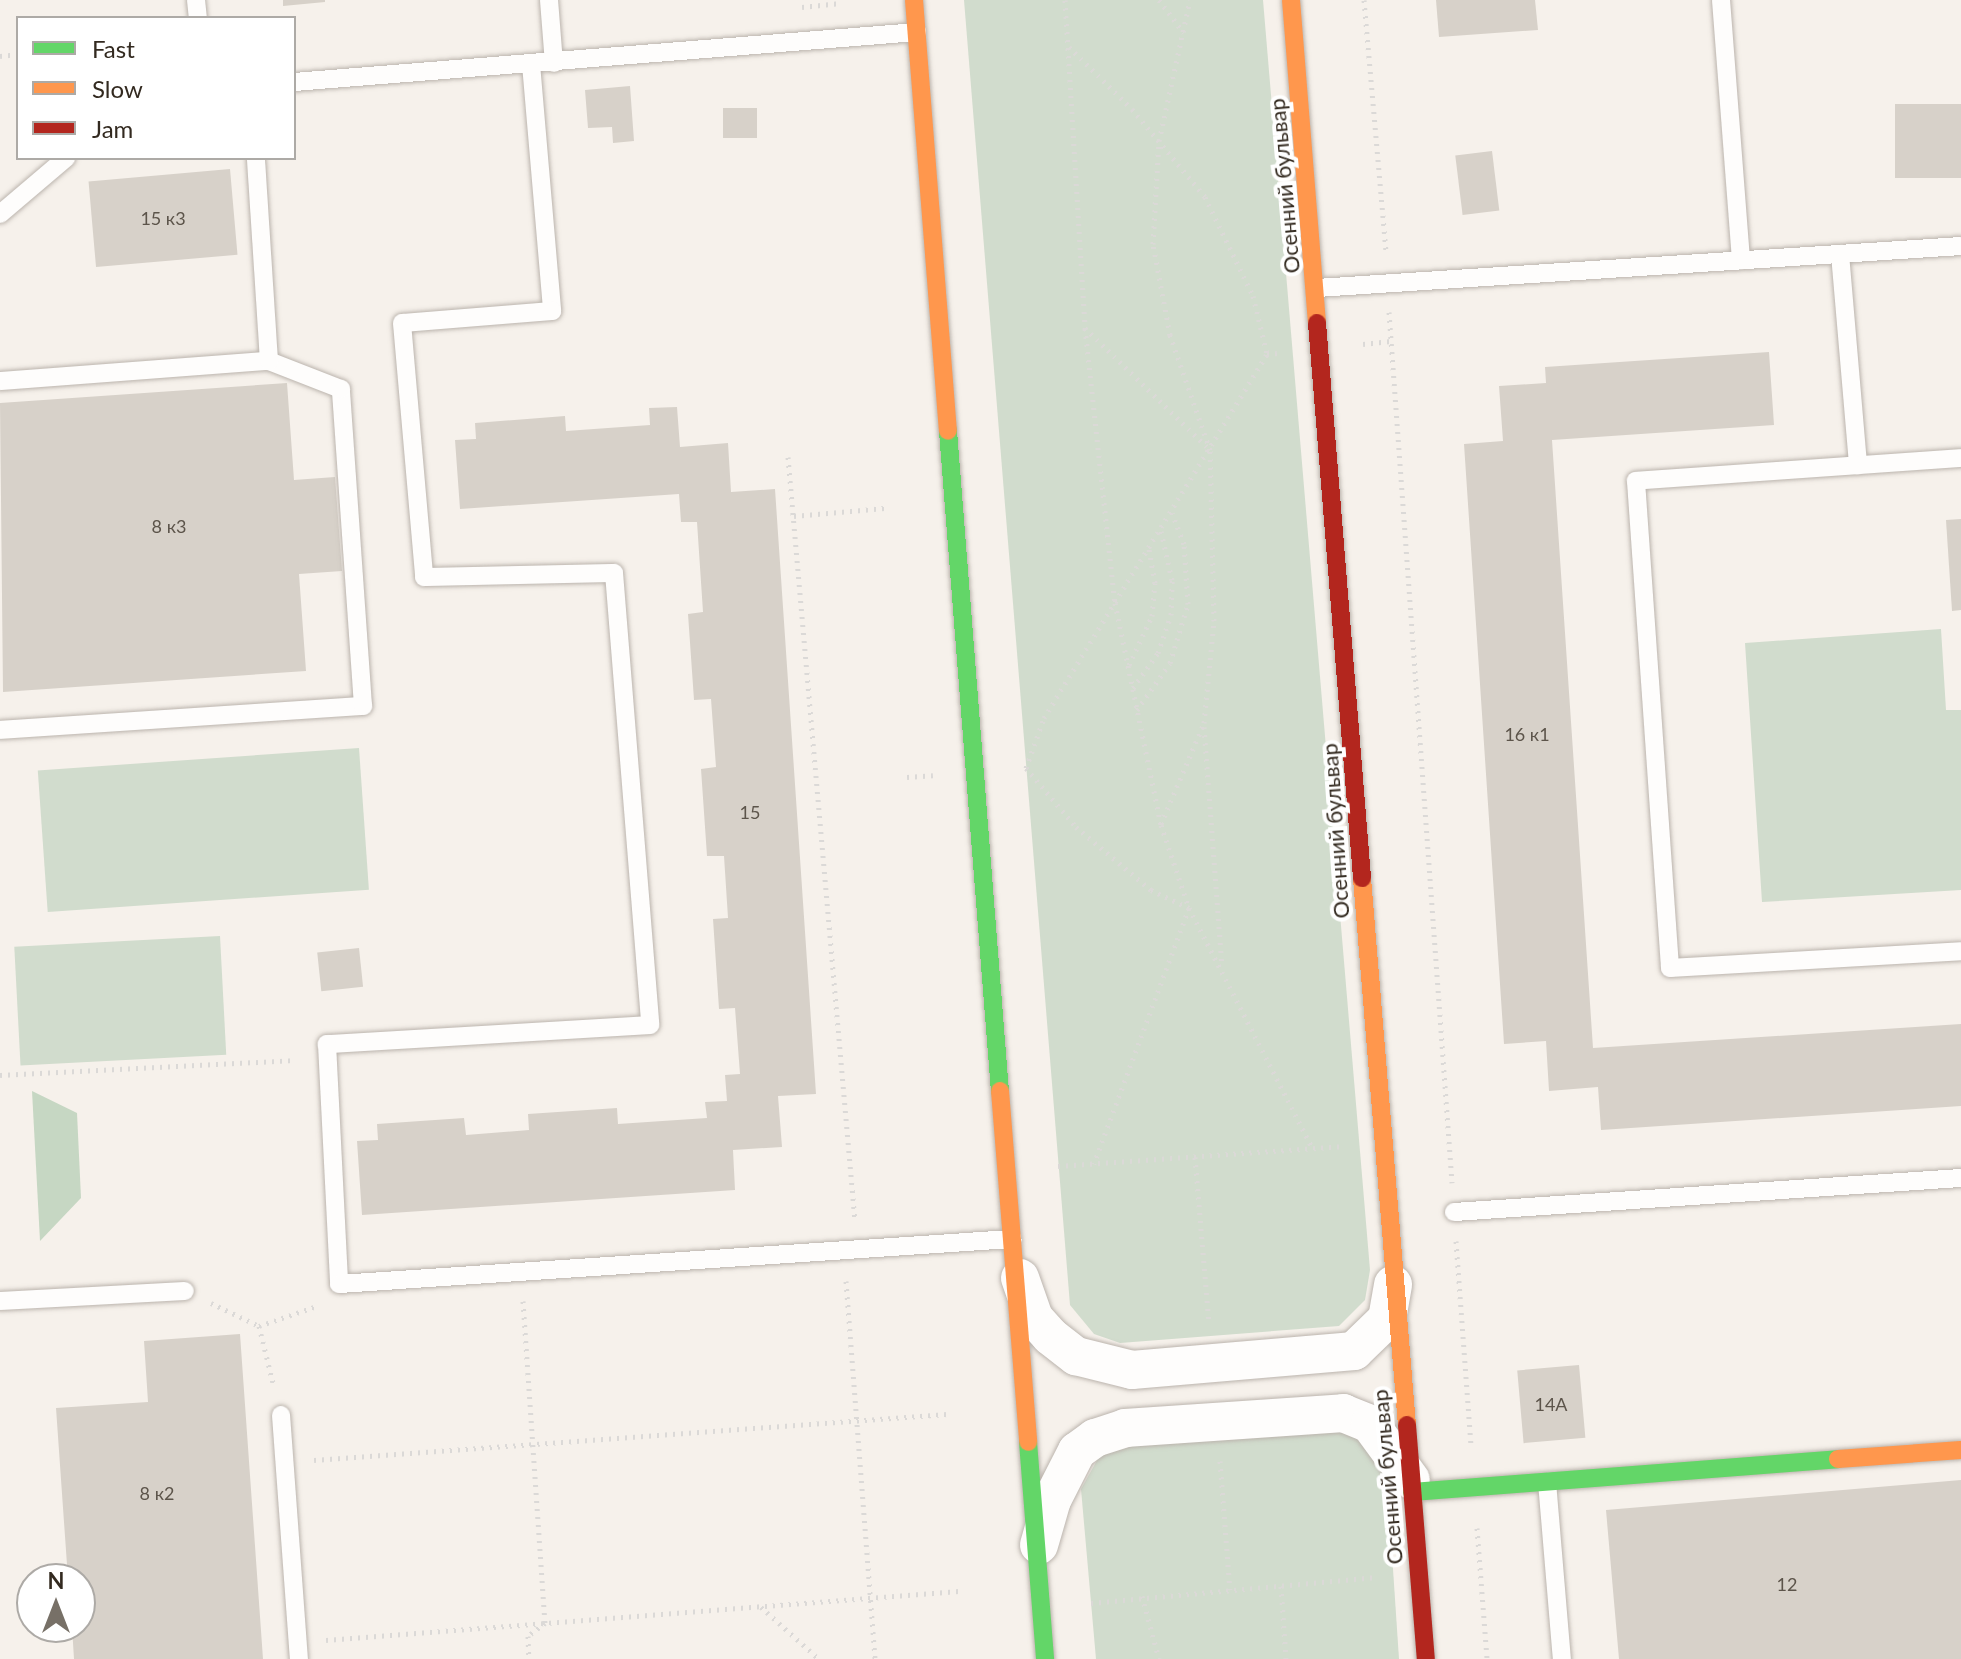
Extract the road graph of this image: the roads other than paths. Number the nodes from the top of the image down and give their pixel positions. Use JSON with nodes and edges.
{"nodes":[{"id":1,"x":549,"y":0,"type":"edge"},
{"id":2,"x":914,"y":0,"type":"edge"},
{"id":3,"x":1291,"y":0,"type":"edge"},
{"id":4,"x":1721,"y":0,"type":"edge"},
{"id":5,"x":917,"y":32,"type":"junction"},
{"id":6,"x":554,"y":63,"type":"junction"},
{"id":7,"x":531,"y":64,"type":"junction"},
{"id":8,"x":296,"y":82,"type":"edge"},
{"id":9,"x":64,"y":160,"type":"edge"},
{"id":10,"x":256,"y":160,"type":"edge"},
{"id":11,"x":0,"y":214,"type":"edge"},
{"id":12,"x":1961,"y":246,"type":"edge"},
{"id":13,"x":1840,"y":254,"type":"junction"},
{"id":14,"x":1741,"y":260,"type":"junction"},
{"id":15,"x":1317,"y":288,"type":"junction"},
{"id":16,"x":269,"y":361,"type":"junction"},
{"id":17,"x":0,"y":381,"type":"edge"},
{"id":18,"x":1961,"y":458,"type":"edge"},
{"id":19,"x":1858,"y":465,"type":"junction"},
{"id":20,"x":0,"y":730,"type":"edge"},
{"id":21,"x":1961,"y":951,"type":"edge"},
{"id":22,"x":1961,"y":1178,"type":"edge"},
{"id":23,"x":1454,"y":1212,"type":"road end"},
{"id":24,"x":1013,"y":1246,"type":"junction"},
{"id":25,"x":1393,"y":1269,"type":"junction"},
{"id":26,"x":185,"y":1291,"type":"road end"},
{"id":27,"x":0,"y":1301,"type":"edge"},
{"id":28,"x":281,"y":1415,"type":"road end"},
{"id":29,"x":1961,"y":1450,"type":"edge"},
{"id":30,"x":1547,"y":1482,"type":"junction"},
{"id":31,"x":1412,"y":1486,"type":"junction"},
{"id":32,"x":1036,"y":1555,"type":"junction"},
{"id":33,"x":299,"y":1659,"type":"edge"},
{"id":34,"x":1045,"y":1659,"type":"edge"},
{"id":35,"x":1426,"y":1659,"type":"edge"},
{"id":36,"x":1562,"y":1659,"type":"edge"}],
"edges":[{"from":1,"to":6,"type":"lane"},
{"from":2,"to":5,"type":"street"},
{"from":3,"to":15,"type":"street","name":"Осенний бульвар"},
{"from":4,"to":14,"type":"lane"},
{"from":5,"to":6,"type":"lane"},
{"from":5,"to":24,"type":"street"},
{"from":6,"to":7,"type":"lane"},
{"from":7,"to":8,"type":"lane"},
{"from":7,"to":24,"type":"lane"},
{"from":9,"to":11,"type":"lane"},
{"from":10,"to":16,"type":"lane"},
{"from":12,"to":13,"type":"lane"},
{"from":13,"to":14,"type":"lane"},
{"from":13,"to":19,"type":"lane"},
{"from":14,"to":15,"type":"lane"},
{"from":15,"to":25,"type":"street","name":"Осенний бульвар"},
{"from":16,"to":17,"type":"lane"},
{"from":16,"to":20,"type":"lane"},
{"from":18,"to":19,"type":"lane"},
{"from":19,"to":21,"type":"lane"},
{"from":22,"to":23,"type":"lane"},
{"from":24,"to":25,"type":"street"},
{"from":24,"to":32,"type":"street"},
{"from":25,"to":31,"type":"street","name":"Осенний бульвар"},
{"from":26,"to":27,"type":"lane"},
{"from":28,"to":33,"type":"lane"},
{"from":29,"to":30,"type":"street"},
{"from":30,"to":31,"type":"street"},
{"from":30,"to":36,"type":"lane"},
{"from":31,"to":32,"type":"street"},
{"from":31,"to":35,"type":"street","name":"Осенний бульвар"},
{"from":32,"to":34,"type":"street"}]}
